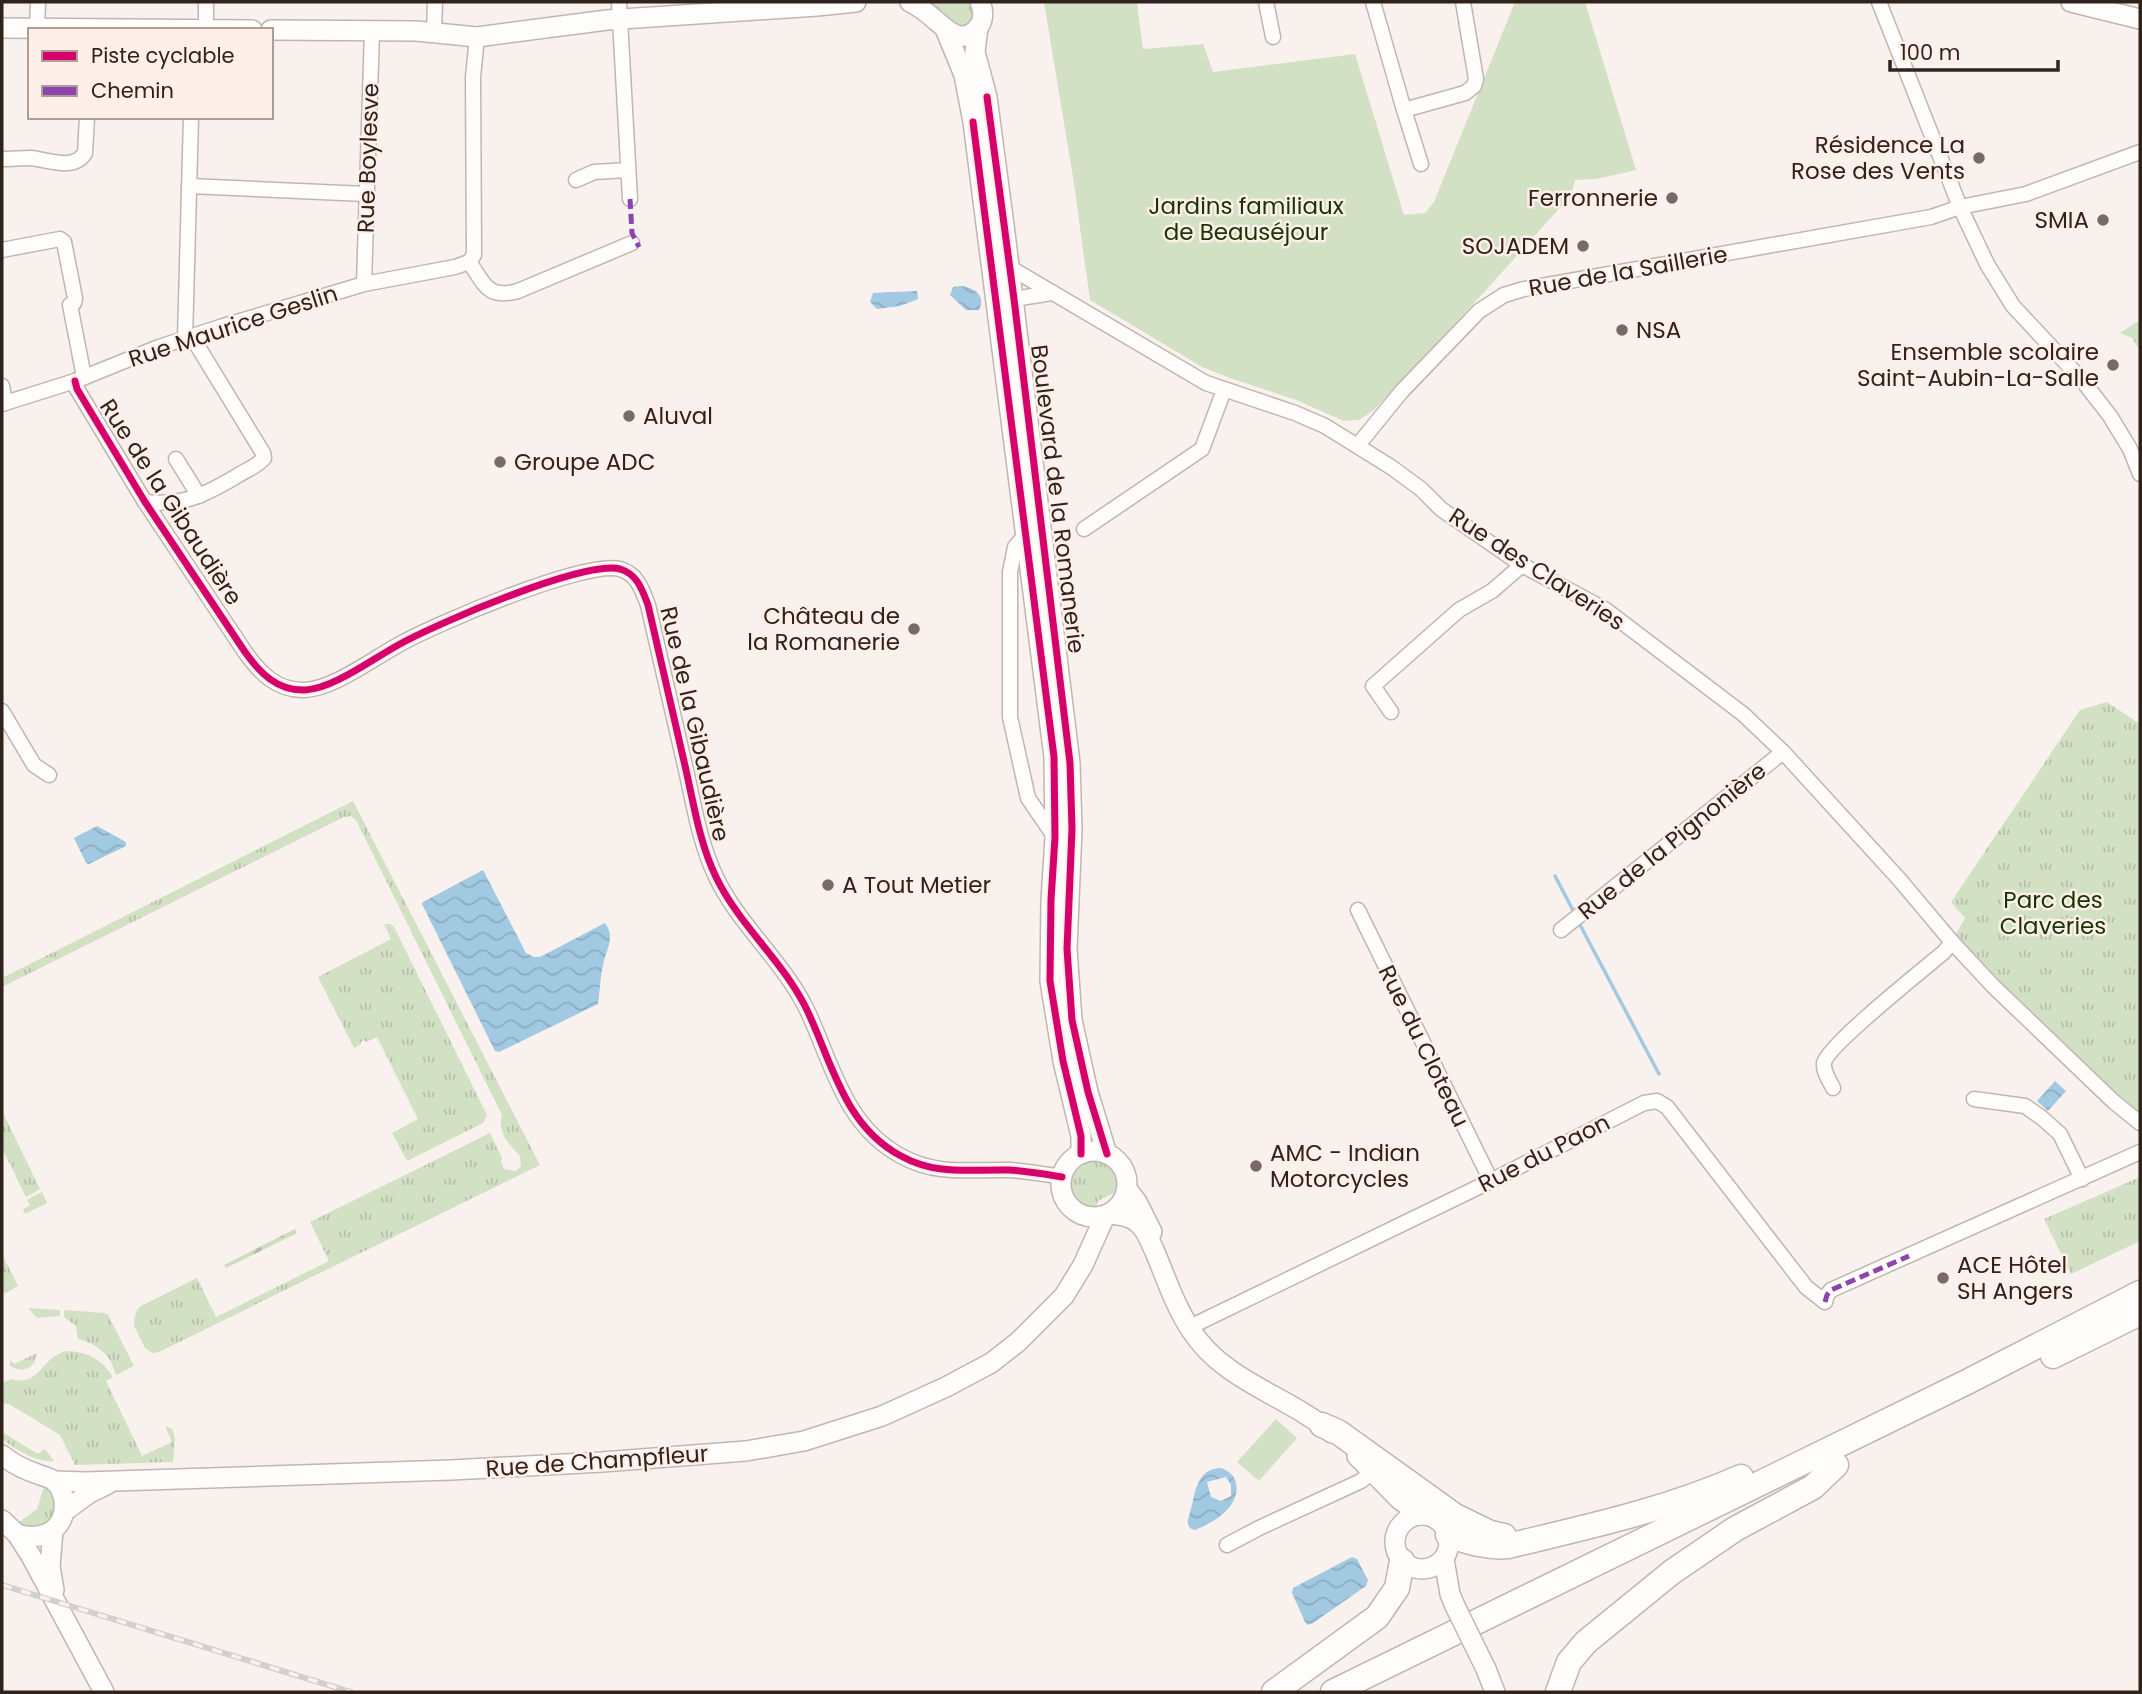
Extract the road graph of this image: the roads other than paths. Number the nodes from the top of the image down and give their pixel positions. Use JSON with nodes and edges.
{"nodes":[{"id":1,"x":38,"y":2,"type":"edge"},
{"id":2,"x":206,"y":2,"type":"edge"},
{"id":3,"x":435,"y":2,"type":"edge"},
{"id":4,"x":856,"y":2,"type":"edge"},
{"id":5,"x":910,"y":2,"type":"edge"},
{"id":6,"x":1266,"y":2,"type":"edge"},
{"id":7,"x":1373,"y":2,"type":"edge"},
{"id":8,"x":1463,"y":2,"type":"edge"},
{"id":9,"x":2071,"y":2,"type":"edge"},
{"id":10,"x":1882,"y":5,"type":"edge"},
{"id":11,"x":619,"y":11,"type":"edge"},
{"id":12,"x":983,"y":12,"type":"edge"},
{"id":13,"x":2140,"y":19,"type":"edge"},
{"id":14,"x":2,"y":28,"type":"edge"},
{"id":15,"x":37,"y":28,"type":"edge"},
{"id":16,"x":198,"y":28,"type":"edge"},
{"id":17,"x":28,"y":29,"type":"edge"},
{"id":18,"x":273,"y":30,"type":"edge"},
{"id":19,"x":372,"y":31,"type":"junction"},
{"id":20,"x":946,"y":31,"type":"junction"},
{"id":21,"x":434,"y":33,"type":"junction"},
{"id":22,"x":477,"y":37,"type":"junction"},
{"id":23,"x":1273,"y":37,"type":"dead end"},
{"id":24,"x":1404,"y":110,"type":"junction"},
{"id":25,"x":87,"y":119,"type":"edge"},
{"id":26,"x":191,"y":119,"type":"edge"},
{"id":27,"x":2140,"y":152,"type":"edge"},
{"id":28,"x":2,"y":159,"type":"edge"},
{"id":29,"x":1421,"y":164,"type":"dead end"},
{"id":30,"x":628,"y":170,"type":"junction"},
{"id":31,"x":576,"y":180,"type":"dead end"},
{"id":32,"x":189,"y":186,"type":"junction"},
{"id":33,"x":366,"y":194,"type":"junction"},
{"id":34,"x":630,"y":200,"type":"dead end"},
{"id":35,"x":1960,"y":207,"type":"junction"},
{"id":36,"x":632,"y":243,"type":"dead end"},
{"id":37,"x":2,"y":250,"type":"edge"},
{"id":38,"x":991,"y":259,"type":"junction"},
{"id":39,"x":469,"y":262,"type":"junction"},
{"id":40,"x":1009,"y":267,"type":"junction"},
{"id":41,"x":364,"y":285,"type":"junction"},
{"id":42,"x":1052,"y":293,"type":"junction"},
{"id":43,"x":1014,"y":299,"type":"junction"},
{"id":44,"x":188,"y":338,"type":"junction"},
{"id":45,"x":80,"y":379,"type":"junction"},
{"id":46,"x":2,"y":386,"type":"edge"},
{"id":47,"x":1224,"y":390,"type":"junction"},
{"id":48,"x":4,"y":404,"type":"edge"},
{"id":49,"x":1358,"y":445,"type":"junction"},
{"id":50,"x":176,"y":460,"type":"dead end"},
{"id":51,"x":2140,"y":474,"type":"edge"},
{"id":52,"x":198,"y":496,"type":"junction"},
{"id":53,"x":145,"y":502,"type":"junction"},
{"id":54,"x":1084,"y":529,"type":"dead end"},
{"id":55,"x":1026,"y":534,"type":"junction"},
{"id":56,"x":1522,"y":565,"type":"junction"},
{"id":57,"x":2,"y":711,"type":"edge"},
{"id":58,"x":1391,"y":712,"type":"dead end"},
{"id":59,"x":1783,"y":752,"type":"junction"},
{"id":60,"x":49,"y":775,"type":"dead end"},
{"id":61,"x":1055,"y":837,"type":"junction"},
{"id":62,"x":1358,"y":910,"type":"dead end"},
{"id":63,"x":1572,"y":921,"type":"dead end"},
{"id":64,"x":1952,"y":942,"type":"junction"},
{"id":65,"x":1833,"y":1088,"type":"dead end"},
{"id":66,"x":1974,"y":1099,"type":"dead end"},
{"id":67,"x":2140,"y":1123,"type":"edge"},
{"id":68,"x":2140,"y":1152,"type":"edge"},
{"id":69,"x":1081,"y":1154,"type":"junction"},
{"id":70,"x":1107,"y":1154,"type":"junction"},
{"id":71,"x":1062,"y":1177,"type":"junction"},
{"id":72,"x":2082,"y":1178,"type":"junction"},
{"id":73,"x":1491,"y":1181,"type":"junction"},
{"id":74,"x":1127,"y":1189,"type":"junction"},
{"id":75,"x":1079,"y":1214,"type":"junction"},
{"id":76,"x":1107,"y":1215,"type":"junction"},
{"id":77,"x":2140,"y":1293,"type":"edge"},
{"id":78,"x":2140,"y":1313,"type":"edge"},
{"id":79,"x":1045,"y":1317,"type":"junction"},
{"id":80,"x":1196,"y":1324,"type":"junction"},
{"id":81,"x":1230,"y":1369,"type":"junction"},
{"id":82,"x":1967,"y":1382,"type":"junction"},
{"id":83,"x":1322,"y":1425,"type":"junction"},
{"id":84,"x":2,"y":1455,"type":"edge"},
{"id":85,"x":1836,"y":1465,"type":"junction"},
{"id":86,"x":1373,"y":1471,"type":"junction"},
{"id":87,"x":55,"y":1480,"type":"junction"},
{"id":88,"x":115,"y":1480,"type":"junction"},
{"id":89,"x":1399,"y":1499,"type":"junction"},
{"id":90,"x":65,"y":1511,"type":"junction"},
{"id":91,"x":1421,"y":1515,"type":"junction"},
{"id":92,"x":2,"y":1520,"type":"edge"},
{"id":93,"x":1400,"y":1526,"type":"junction"},
{"id":94,"x":53,"y":1531,"type":"junction"},
{"id":95,"x":1564,"y":1533,"type":"junction"},
{"id":96,"x":17,"y":1534,"type":"junction"},
{"id":97,"x":1227,"y":1545,"type":"dead end"},
{"id":98,"x":1446,"y":1547,"type":"junction"},
{"id":99,"x":1412,"y":1566,"type":"junction"},
{"id":100,"x":1452,"y":1600,"type":"junction"},
{"id":101,"x":56,"y":1602,"type":"junction"},
{"id":102,"x":104,"y":1692,"type":"edge"},
{"id":103,"x":1274,"y":1692,"type":"edge"},
{"id":104,"x":1333,"y":1692,"type":"edge"},
{"id":105,"x":1371,"y":1692,"type":"edge"},
{"id":106,"x":1495,"y":1692,"type":"edge"},
{"id":107,"x":1558,"y":1692,"type":"edge"}],
"edges":[{"from":1,"to":15,"type":"street"},
{"from":2,"to":16,"type":"street"},
{"from":3,"to":21,"type":"street"},
{"from":4,"to":11,"type":"street"},
{"from":5,"to":20,"type":"street"},
{"from":6,"to":23,"type":"street"},
{"from":7,"to":24,"type":"street"},
{"from":8,"to":24,"type":"street"},
{"from":9,"to":13,"type":"street"},
{"from":10,"to":35,"type":"street"},
{"from":11,"to":22,"type":"street"},
{"from":11,"to":30,"type":"street"},
{"from":12,"to":20,"type":"street"},
{"from":12,"to":40,"type":"street","name":"Boulevard de la Romanerie"},
{"from":14,"to":17,"type":"street"},
{"from":18,"to":19,"type":"street"},
{"from":19,"to":21,"type":"street"},
{"from":19,"to":33,"type":"street","name":"Rue Boylesve"},
{"from":20,"to":38,"type":"street","name":"Boulevard de la Romanerie"},
{"from":21,"to":22,"type":"street"},
{"from":22,"to":39,"type":"street"},
{"from":24,"to":29,"type":"street"},
{"from":25,"to":28,"type":"street"},
{"from":26,"to":32,"type":"street"},
{"from":27,"to":35,"type":"street","name":"Rue de la Saillerie"},
{"from":30,"to":31,"type":"street"},
{"from":30,"to":34,"type":"street"},
{"from":32,"to":33,"type":"street"},
{"from":32,"to":44,"type":"street"},
{"from":33,"to":41,"type":"street","name":"Rue Boylesve"},
{"from":35,"to":49,"type":"street","name":"Rue de la Saillerie"},
{"from":35,"to":51,"type":"street"},
{"from":36,"to":39,"type":"street"},
{"from":37,"to":45,"type":"street","name":"Rue de la Gibaudière"},
{"from":38,"to":43,"type":"street"},
{"from":38,"to":55,"type":"street","name":"Boulevard de la Romanerie"},
{"from":39,"to":41,"type":"street","name":"Rue Maurice Geslin"},
{"from":40,"to":42,"type":"street","name":"Rue des Claveries"},
{"from":40,"to":43,"type":"street","name":"Boulevard de la Romanerie"},
{"from":41,"to":44,"type":"street","name":"Rue Maurice Geslin"},
{"from":42,"to":43,"type":"street"},
{"from":42,"to":47,"type":"street","name":"Rue des Claveries"},
{"from":43,"to":70,"type":"street","name":"Boulevard de la Romanerie"},
{"from":44,"to":45,"type":"street","name":"Rue Maurice Geslin"},
{"from":44,"to":52,"type":"street"},
{"from":45,"to":48,"type":"street","name":"Rue Maurice Geslin"},
{"from":45,"to":53,"type":"street","name":"Rue de la Gibaudière"},
{"from":46,"to":48,"type":"street"},
{"from":47,"to":49,"type":"street","name":"Rue des Claveries"},
{"from":47,"to":54,"type":"street"},
{"from":49,"to":56,"type":"street","name":"Rue des Claveries"},
{"from":50,"to":52,"type":"street"},
{"from":52,"to":53,"type":"street"},
{"from":53,"to":71,"type":"street","name":"Rue de la Gibaudière"},
{"from":55,"to":61,"type":"street","name":"Boulevard de la Romanerie"},
{"from":55,"to":61,"type":"street","name":"Boulevard de la Romanerie"},
{"from":56,"to":58,"type":"street"},
{"from":56,"to":59,"type":"street","name":"Rue des Claveries"},
{"from":57,"to":60,"type":"street"},
{"from":59,"to":63,"type":"street","name":"Rue de la Pignonière"},
{"from":59,"to":64,"type":"street","name":"Rue des Claveries"},
{"from":61,"to":69,"type":"street","name":"Boulevard de la Romanerie"},
{"from":62,"to":73,"type":"street","name":"Rue du Cloteau"},
{"from":64,"to":65,"type":"street"},
{"from":64,"to":67,"type":"street","name":"Rue des Claveries"},
{"from":66,"to":72,"type":"street"},
{"from":68,"to":72,"type":"street"},
{"from":69,"to":70,"type":"street"},
{"from":69,"to":71,"type":"street"},
{"from":70,"to":74,"type":"street"},
{"from":71,"to":75,"type":"street"},
{"from":72,"to":73,"type":"street","name":"Rue du Paon"},
{"from":73,"to":80,"type":"street","name":"Rue du Paon"},
{"from":74,"to":76,"type":"street"},
{"from":74,"to":80,"type":"street"},
{"from":75,"to":76,"type":"street"},
{"from":75,"to":79,"type":"street","name":"Rue de Champfleur"},
{"from":76,"to":79,"type":"street","name":"Rue de Champfleur"},
{"from":76,"to":81,"type":"street"},
{"from":77,"to":82,"type":"highway"},
{"from":78,"to":85,"type":"highway"},
{"from":79,"to":88,"type":"street","name":"Rue de Champfleur"},
{"from":80,"to":81,"type":"street"},
{"from":81,"to":83,"type":"street"},
{"from":82,"to":95,"type":"highway"},
{"from":82,"to":104,"type":"highway"},
{"from":83,"to":86,"type":"street"},
{"from":83,"to":95,"type":"highway"},
{"from":84,"to":87,"type":"street"},
{"from":85,"to":105,"type":"highway"},
{"from":85,"to":107,"type":"highway"},
{"from":86,"to":89,"type":"street"},
{"from":86,"to":97,"type":"street"},
{"from":87,"to":88,"type":"street","name":"Rue de Champfleur"},
{"from":87,"to":90,"type":"street"},
{"from":88,"to":90,"type":"street","name":"Rue de Champfleur"},
{"from":89,"to":91,"type":"street"},
{"from":89,"to":93,"type":"street"},
{"from":90,"to":94,"type":"street"},
{"from":91,"to":93,"type":"street"},
{"from":91,"to":98,"type":"street"},
{"from":92,"to":96,"type":"street"},
{"from":93,"to":99,"type":"street"},
{"from":94,"to":96,"type":"street"},
{"from":94,"to":101,"type":"street"},
{"from":95,"to":98,"type":"highway"},
{"from":96,"to":101,"type":"street"},
{"from":98,"to":99,"type":"street"},
{"from":98,"to":100,"type":"street"},
{"from":99,"to":100,"type":"street"},
{"from":99,"to":103,"type":"highway"},
{"from":100,"to":106,"type":"street","bridge":true},
{"from":101,"to":102,"type":"street"}]}
